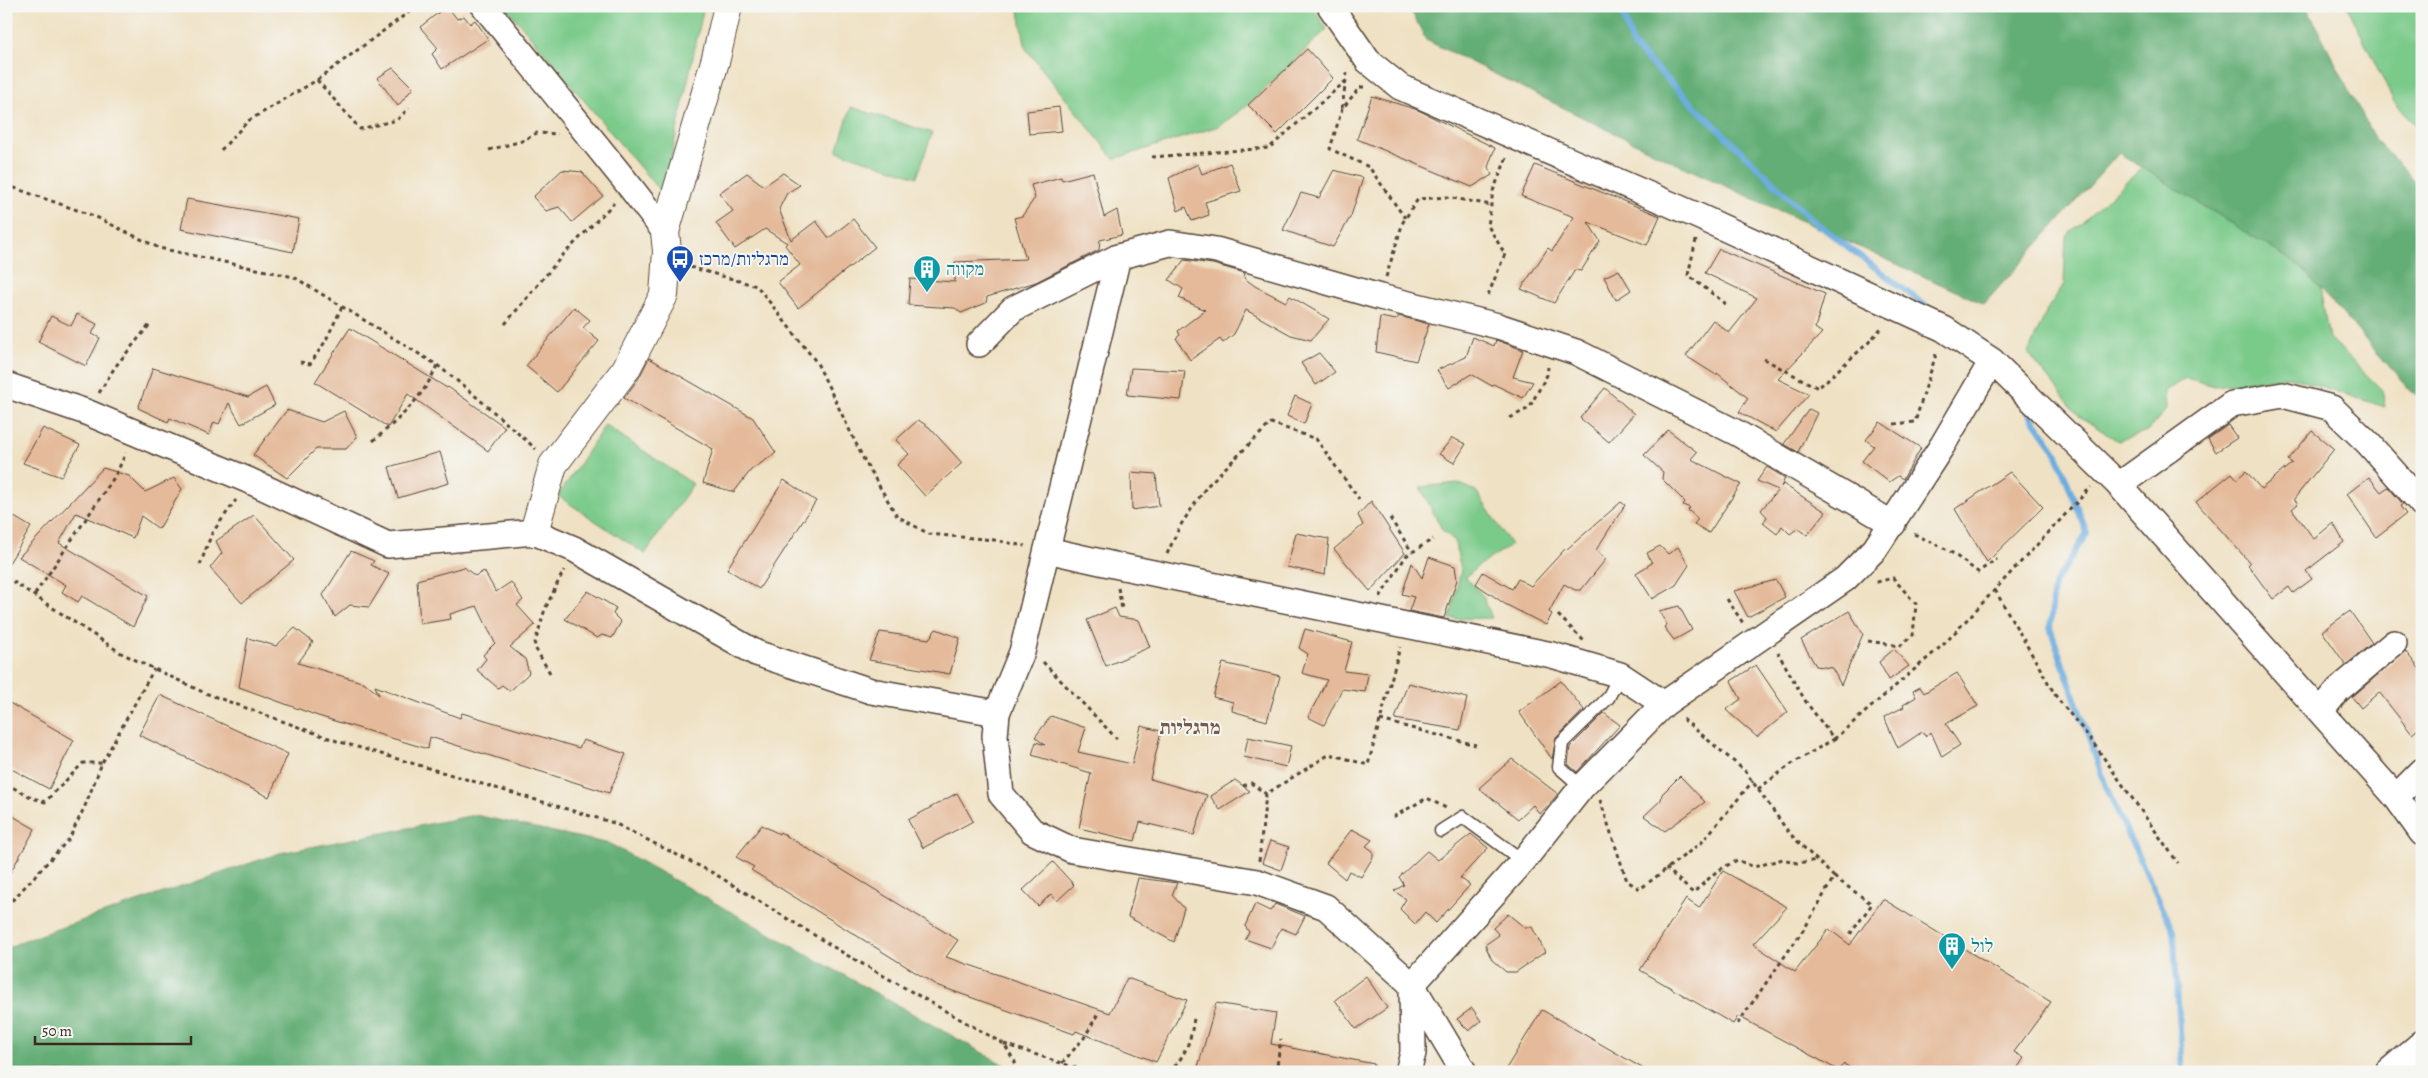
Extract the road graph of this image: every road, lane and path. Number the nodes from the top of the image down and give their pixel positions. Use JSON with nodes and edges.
{"nodes":[{"id":1,"x":417,"y":6,"type":"edge"},
{"id":2,"x":484,"y":6,"type":"edge"},
{"id":3,"x":728,"y":6,"type":"edge"},
{"id":4,"x":1330,"y":6,"type":"edge"},
{"id":5,"x":317,"y":80,"type":"junction"},
{"id":6,"x":1347,"y":80,"type":"dead end"},
{"id":7,"x":1400,"y":87,"type":"junction"},
{"id":8,"x":409,"y":108,"type":"dead end"},
{"id":9,"x":577,"y":121,"type":"junction"},
{"id":10,"x":1516,"y":136,"type":"junction"},
{"id":11,"x":221,"y":150,"type":"dead end"},
{"id":12,"x":489,"y":150,"type":"dead end"},
{"id":13,"x":1152,"y":157,"type":"dead end"},
{"id":14,"x":6,"y":185,"type":"edge"},
{"id":15,"x":631,"y":188,"type":"junction"},
{"id":16,"x":1491,"y":205,"type":"junction"},
{"id":17,"x":1700,"y":217,"type":"junction"},
{"id":18,"x":1405,"y":218,"type":"junction"},
{"id":19,"x":666,"y":242,"type":"junction"},
{"id":20,"x":1118,"y":257,"type":"junction"},
{"id":21,"x":1488,"y":295,"type":"dead end"},
{"id":22,"x":1380,"y":297,"type":"junction"},
{"id":23,"x":1726,"y":304,"type":"dead end"},
{"id":24,"x":342,"y":307,"type":"junction"},
{"id":25,"x":1899,"y":308,"type":"junction"},
{"id":26,"x":151,"y":323,"type":"dead end"},
{"id":27,"x":505,"y":324,"type":"dead end"},
{"id":28,"x":1944,"y":329,"type":"junction"},
{"id":29,"x":979,"y":344,"type":"dead end"},
{"id":30,"x":1550,"y":344,"type":"junction"},
{"id":31,"x":1764,"y":360,"type":"dead end"},
{"id":32,"x":1992,"y":360,"type":"junction"},
{"id":33,"x":300,"y":362,"type":"dead end"},
{"id":34,"x":437,"y":365,"type":"junction"},
{"id":35,"x":6,"y":385,"type":"edge"},
{"id":36,"x":86,"y":412,"type":"junction"},
{"id":37,"x":1510,"y":418,"type":"dead end"},
{"id":38,"x":1894,"y":424,"type":"dead end"},
{"id":39,"x":130,"y":431,"type":"junction"},
{"id":40,"x":374,"y":441,"type":"dead end"},
{"id":41,"x":553,"y":464,"type":"junction"},
{"id":42,"x":2111,"y":478,"type":"junction"},
{"id":43,"x":250,"y":481,"type":"junction"},
{"id":44,"x":1359,"y":499,"type":"dead end"},
{"id":45,"x":2422,"y":504,"type":"edge"},
{"id":46,"x":1390,"y":518,"type":"dead end"},
{"id":47,"x":1893,"y":524,"type":"junction"},
{"id":48,"x":534,"y":532,"type":"junction"},
{"id":49,"x":1434,"y":539,"type":"dead end"},
{"id":50,"x":574,"y":549,"type":"junction"},
{"id":51,"x":1047,"y":550,"type":"junction"},
{"id":52,"x":1412,"y":552,"type":"junction"},
{"id":53,"x":1997,"y":559,"type":"dead end"},
{"id":54,"x":200,"y":565,"type":"dead end"},
{"id":55,"x":1856,"y":567,"type":"junction"},
{"id":56,"x":1158,"y":574,"type":"junction"},
{"id":57,"x":6,"y":577,"type":"edge"},
{"id":58,"x":1995,"y":590,"type":"junction"},
{"id":59,"x":35,"y":594,"type":"junction"},
{"id":60,"x":1727,"y":599,"type":"dead end"},
{"id":61,"x":1370,"y":618,"type":"junction"},
{"id":62,"x":1406,"y":625,"type":"junction"},
{"id":63,"x":1761,"y":636,"type":"junction"},
{"id":64,"x":1868,"y":641,"type":"dead end"},
{"id":65,"x":2394,"y":643,"type":"dead end"},
{"id":66,"x":1022,"y":652,"type":"junction"},
{"id":67,"x":154,"y":669,"type":"junction"},
{"id":68,"x":550,"y":673,"type":"dead end"},
{"id":69,"x":1620,"y":675,"type":"junction"},
{"id":70,"x":1664,"y":704,"type":"junction"},
{"id":71,"x":2321,"y":710,"type":"junction"},
{"id":72,"x":997,"y":713,"type":"junction"},
{"id":73,"x":1380,"y":720,"type":"junction"},
{"id":74,"x":1834,"y":738,"type":"junction"},
{"id":75,"x":1117,"y":739,"type":"dead end"},
{"id":76,"x":1476,"y":745,"type":"dead end"},
{"id":77,"x":102,"y":763,"type":"junction"},
{"id":78,"x":2422,"y":771,"type":"edge"},
{"id":79,"x":1588,"y":781,"type":"junction"},
{"id":80,"x":1753,"y":781,"type":"junction"},
{"id":81,"x":6,"y":784,"type":"edge"},
{"id":82,"x":1243,"y":786,"type":"dead end"},
{"id":83,"x":1758,"y":789,"type":"junction"},
{"id":84,"x":1266,"y":794,"type":"junction"},
{"id":85,"x":2396,"y":797,"type":"junction"},
{"id":86,"x":1393,"y":817,"type":"dead end"},
{"id":87,"x":1462,"y":817,"type":"junction"},
{"id":88,"x":1441,"y":831,"type":"dead end"},
{"id":89,"x":2422,"y":833,"type":"edge"},
{"id":90,"x":1818,"y":860,"type":"junction"},
{"id":91,"x":1523,"y":861,"type":"junction"},
{"id":92,"x":2178,"y":863,"type":"dead end"},
{"id":93,"x":1666,"y":868,"type":"junction"},
{"id":94,"x":1834,"y":876,"type":"junction"},
{"id":95,"x":1257,"y":882,"type":"junction"},
{"id":96,"x":7,"y":904,"type":"edge"},
{"id":97,"x":1848,"y":937,"type":"dead end"},
{"id":98,"x":1412,"y":985,"type":"junction"},
{"id":99,"x":1098,"y":1012,"type":"dead end"},
{"id":100,"x":1194,"y":1018,"type":"dead end"},
{"id":101,"x":1736,"y":1026,"type":"dead end"},
{"id":102,"x":1282,"y":1039,"type":"dead end"},
{"id":103,"x":2422,"y":1043,"type":"edge"},
{"id":104,"x":1004,"y":1044,"type":"junction"},
{"id":105,"x":1062,"y":1063,"type":"junction"},
{"id":106,"x":1018,"y":1072,"type":"edge"},
{"id":107,"x":1088,"y":1072,"type":"edge"},
{"id":108,"x":1169,"y":1072,"type":"edge"},
{"id":109,"x":1276,"y":1072,"type":"edge"},
{"id":110,"x":1408,"y":1072,"type":"edge"},
{"id":111,"x":1464,"y":1072,"type":"edge"},
{"id":112,"x":2388,"y":1072,"type":"edge"}],
"edges":[{"from":1,"to":5,"type":"path"},
{"from":2,"to":9,"type":"street"},
{"from":3,"to":19,"type":"street"},
{"from":4,"to":7,"type":"street"},
{"from":5,"to":8,"type":"path"},
{"from":5,"to":11,"type":"path"},
{"from":6,"to":13,"type":"path"},
{"from":7,"to":10,"type":"street"},
{"from":7,"to":18,"type":"path"},
{"from":9,"to":12,"type":"path"},
{"from":9,"to":15,"type":"street"},
{"from":10,"to":16,"type":"path"},
{"from":10,"to":17,"type":"street"},
{"from":14,"to":24,"type":"path"},
{"from":15,"to":19,"type":"street"},
{"from":15,"to":27,"type":"path"},
{"from":16,"to":18,"type":"path"},
{"from":16,"to":21,"type":"path"},
{"from":17,"to":23,"type":"path"},
{"from":17,"to":25,"type":"street"},
{"from":18,"to":22,"type":"path"},
{"from":19,"to":41,"type":"street"},
{"from":19,"to":51,"type":"path"},
{"from":20,"to":22,"type":"street"},
{"from":20,"to":29,"type":"street"},
{"from":20,"to":51,"type":"street"},
{"from":22,"to":30,"type":"street"},
{"from":24,"to":33,"type":"path"},
{"from":24,"to":34,"type":"path"},
{"from":25,"to":28,"type":"street"},
{"from":25,"to":31,"type":"path"},
{"from":26,"to":36,"type":"path"},
{"from":28,"to":32,"type":"street"},
{"from":28,"to":38,"type":"path"},
{"from":30,"to":37,"type":"path"},
{"from":30,"to":47,"type":"street"},
{"from":32,"to":42,"type":"street"},
{"from":32,"to":47,"type":"street"},
{"from":34,"to":40,"type":"path"},
{"from":34,"to":41,"type":"path"},
{"from":35,"to":36,"type":"street"},
{"from":36,"to":39,"type":"street"},
{"from":39,"to":43,"type":"street"},
{"from":39,"to":59,"type":"path"},
{"from":41,"to":48,"type":"street"},
{"from":42,"to":45,"type":"street"},
{"from":42,"to":58,"type":"path"},
{"from":42,"to":71,"type":"street"},
{"from":43,"to":48,"type":"street"},
{"from":43,"to":54,"type":"path"},
{"from":44,"to":56,"type":"path"},
{"from":46,"to":52,"type":"path"},
{"from":47,"to":53,"type":"path"},
{"from":47,"to":55,"type":"street"},
{"from":48,"to":50,"type":"street"},
{"from":49,"to":52,"type":"path"},
{"from":50,"to":68,"type":"path"},
{"from":50,"to":72,"type":"street"},
{"from":51,"to":56,"type":"street"},
{"from":51,"to":66,"type":"street"},
{"from":52,"to":61,"type":"path"},
{"from":55,"to":63,"type":"street"},
{"from":55,"to":64,"type":"path"},
{"from":56,"to":61,"type":"street"},
{"from":57,"to":59,"type":"path"},
{"from":58,"to":74,"type":"path"},
{"from":58,"to":92,"type":"path"},
{"from":59,"to":67,"type":"path"},
{"from":60,"to":63,"type":"path"},
{"from":61,"to":62,"type":"street"},
{"from":62,"to":69,"type":"street"},
{"from":62,"to":73,"type":"path"},
{"from":63,"to":70,"type":"street"},
{"from":63,"to":74,"type":"path"},
{"from":65,"to":71,"type":"street"},
{"from":66,"to":72,"type":"street"},
{"from":66,"to":75,"type":"path"},
{"from":67,"to":77,"type":"path"},
{"from":67,"to":104,"type":"path"},
{"from":69,"to":70,"type":"street"},
{"from":69,"to":79,"type":"lane"},
{"from":70,"to":79,"type":"street"},
{"from":70,"to":80,"type":"path"},
{"from":71,"to":85,"type":"street"},
{"from":72,"to":95,"type":"street"},
{"from":73,"to":76,"type":"path"},
{"from":73,"to":84,"type":"path"},
{"from":74,"to":83,"type":"path"},
{"from":77,"to":81,"type":"path"},
{"from":77,"to":96,"type":"path"},
{"from":78,"to":85,"type":"street"},
{"from":79,"to":91,"type":"street"},
{"from":79,"to":93,"type":"path"},
{"from":80,"to":83,"type":"path"},
{"from":80,"to":93,"type":"path"},
{"from":82,"to":84,"type":"path"},
{"from":83,"to":90,"type":"path"},
{"from":84,"to":95,"type":"path"},
{"from":85,"to":89,"type":"street"},
{"from":86,"to":87,"type":"path"},
{"from":87,"to":88,"type":"lane"},
{"from":87,"to":91,"type":"lane"},
{"from":90,"to":93,"type":"path"},
{"from":90,"to":94,"type":"path"},
{"from":91,"to":98,"type":"street"},
{"from":94,"to":97,"type":"path"},
{"from":94,"to":101,"type":"path"},
{"from":95,"to":98,"type":"street"},
{"from":98,"to":110,"type":"street"},
{"from":98,"to":111,"type":"street"},
{"from":99,"to":105,"type":"path"},
{"from":100,"to":108,"type":"path"},
{"from":102,"to":109,"type":"path"},
{"from":103,"to":112,"type":"street"},
{"from":104,"to":105,"type":"path"},
{"from":104,"to":106,"type":"path"},
{"from":105,"to":107,"type":"path"}]}
